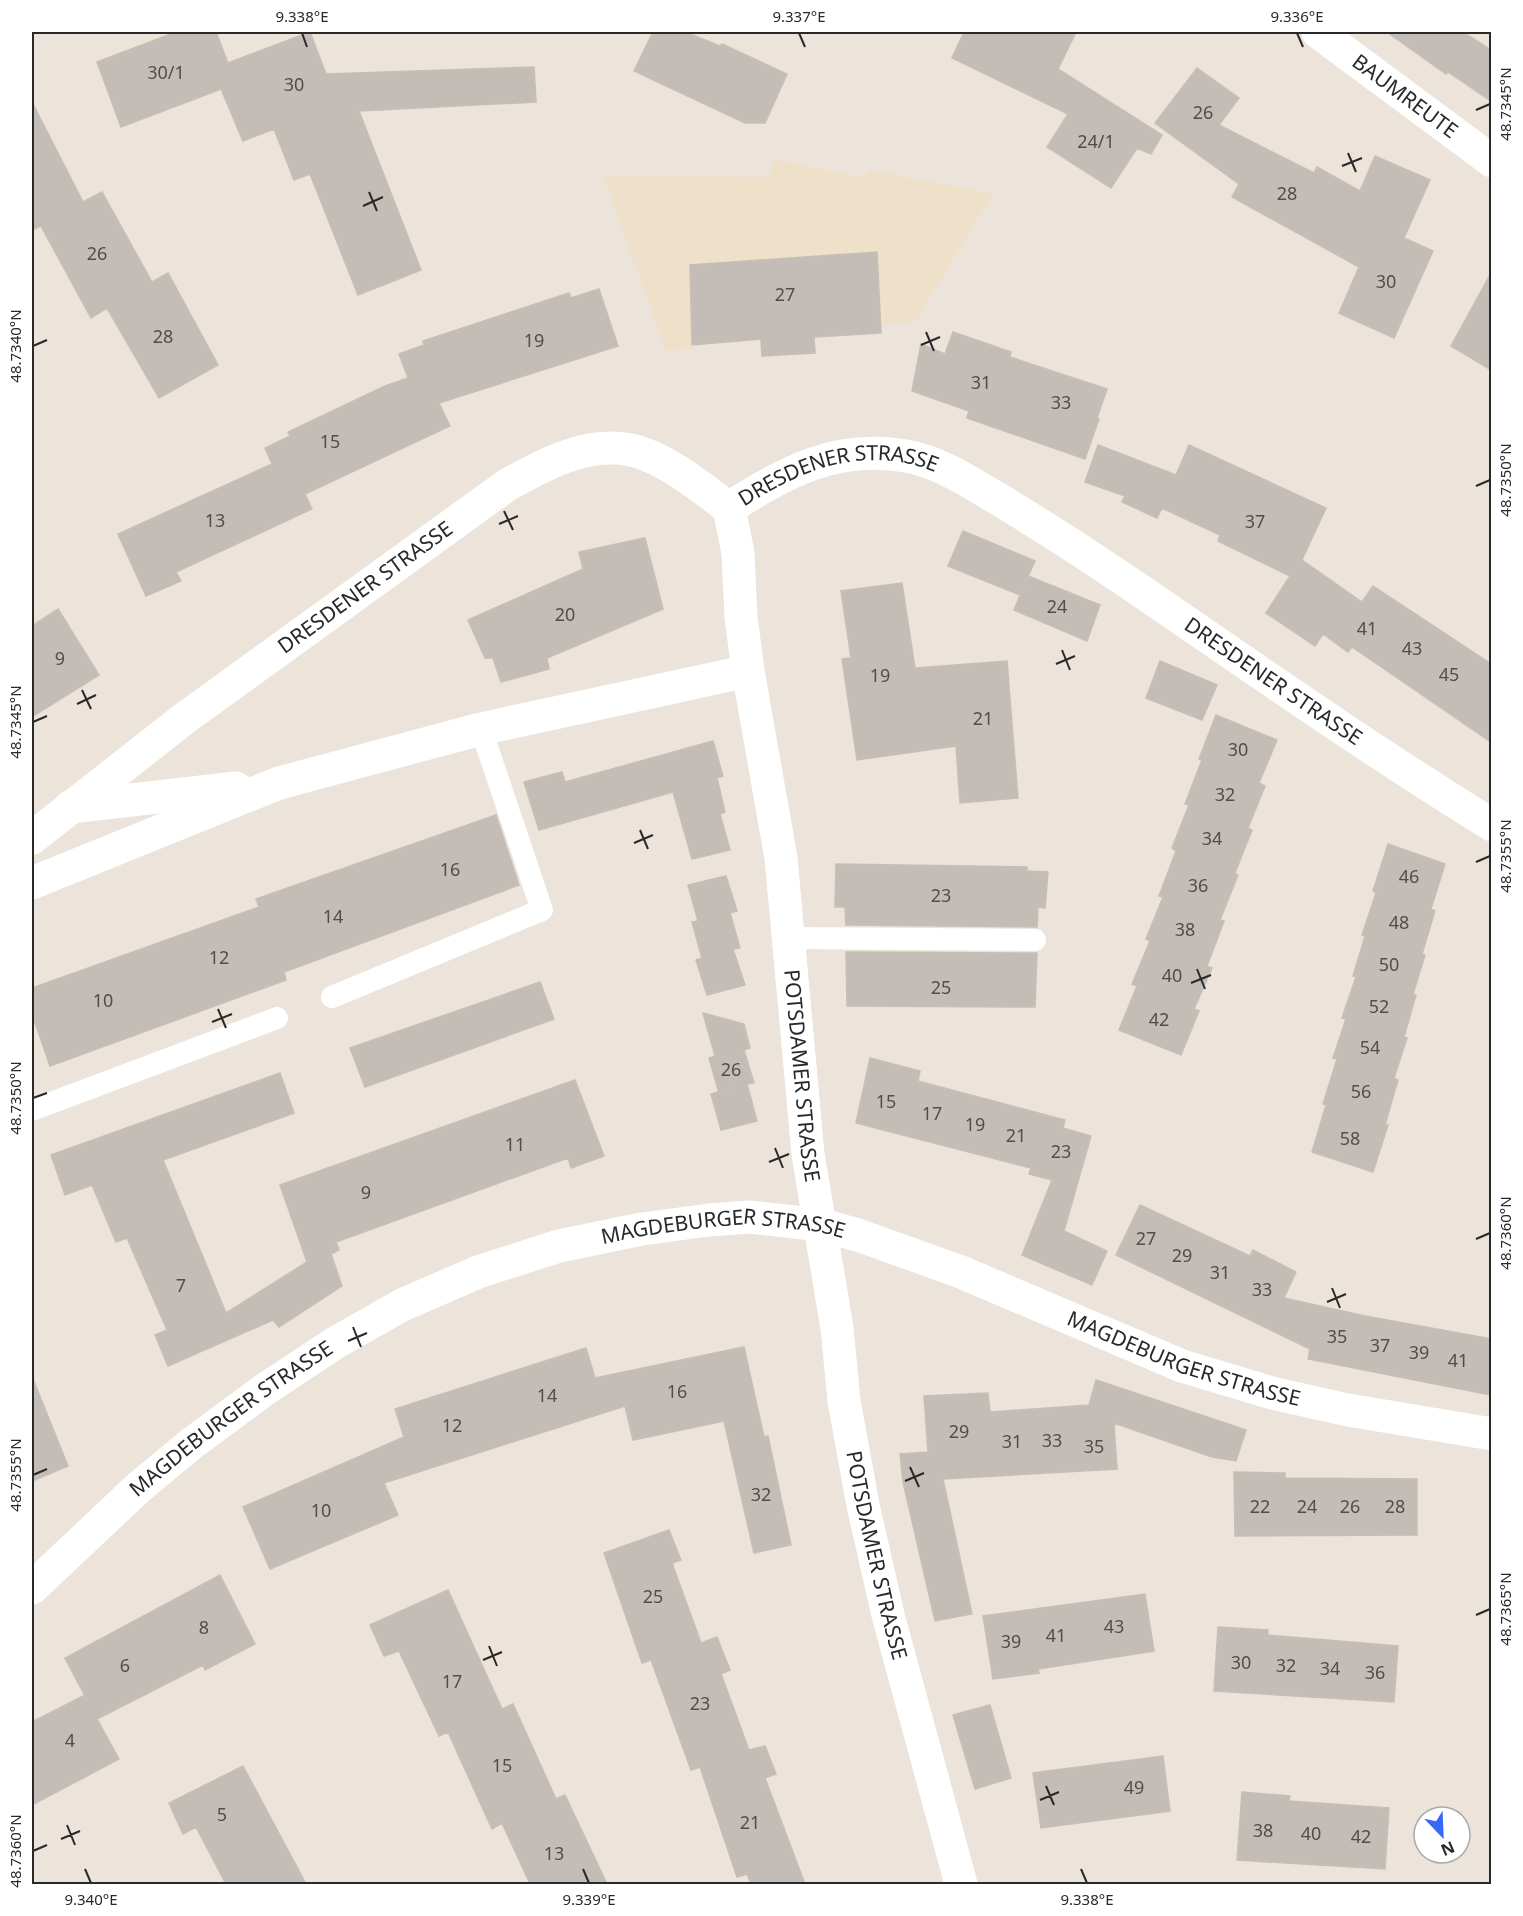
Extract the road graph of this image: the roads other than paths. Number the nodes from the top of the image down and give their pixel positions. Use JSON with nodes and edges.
{"nodes":[{"id":1,"x":1318,"y":32,"type":"edge"},
{"id":2,"x":1491,"y":161,"type":"edge"},
{"id":3,"x":729,"y":508,"type":"junction"},
{"id":4,"x":748,"y":671,"type":"junction"},
{"id":5,"x":481,"y":729,"type":"junction"},
{"id":6,"x":279,"y":783,"type":"junction"},
{"id":7,"x":70,"y":807,"type":"junction"},
{"id":8,"x":1491,"y":825,"type":"edge"},
{"id":9,"x":32,"y":838,"type":"edge"},
{"id":10,"x":32,"y":883,"type":"edge"},
{"id":11,"x":789,"y":938,"type":"junction"},
{"id":12,"x":1035,"y":940,"type":"dead end"},
{"id":13,"x":332,"y":997,"type":"dead end"},
{"id":14,"x":277,"y":1018,"type":"dead end"},
{"id":15,"x":32,"y":1110,"type":"edge"},
{"id":16,"x":821,"y":1225,"type":"junction"},
{"id":17,"x":1491,"y":1434,"type":"edge"},
{"id":18,"x":32,"y":1588,"type":"edge"},
{"id":19,"x":961,"y":1884,"type":"edge"}],
"edges":[{"from":1,"to":2,"type":"street","name":"BAUMREUTE"},
{"from":3,"to":4,"type":"street","name":"POTSDAMER STRASSE"},
{"from":3,"to":7,"type":"street","name":"DRESDENER STRASSE"},
{"from":3,"to":8,"type":"street","name":"DRESDENER STRASSE"},
{"from":4,"to":5,"type":"street"},
{"from":4,"to":11,"type":"street","name":"POTSDAMER STRASSE"},
{"from":5,"to":6,"type":"street"},
{"from":5,"to":13,"type":"lane"},
{"from":6,"to":7,"type":"street"},
{"from":6,"to":10,"type":"street"},
{"from":7,"to":9,"type":"street","name":"DRESDENER STRASSE"},
{"from":11,"to":12,"type":"lane"},
{"from":11,"to":16,"type":"street","name":"POTSDAMER STRASSE"},
{"from":14,"to":15,"type":"lane"},
{"from":16,"to":17,"type":"street","name":"MAGDEBURGER STRASSE"},
{"from":16,"to":18,"type":"street","name":"MAGDEBURGER STRASSE"},
{"from":16,"to":19,"type":"street","name":"POTSDAMER STRASSE"}]}
